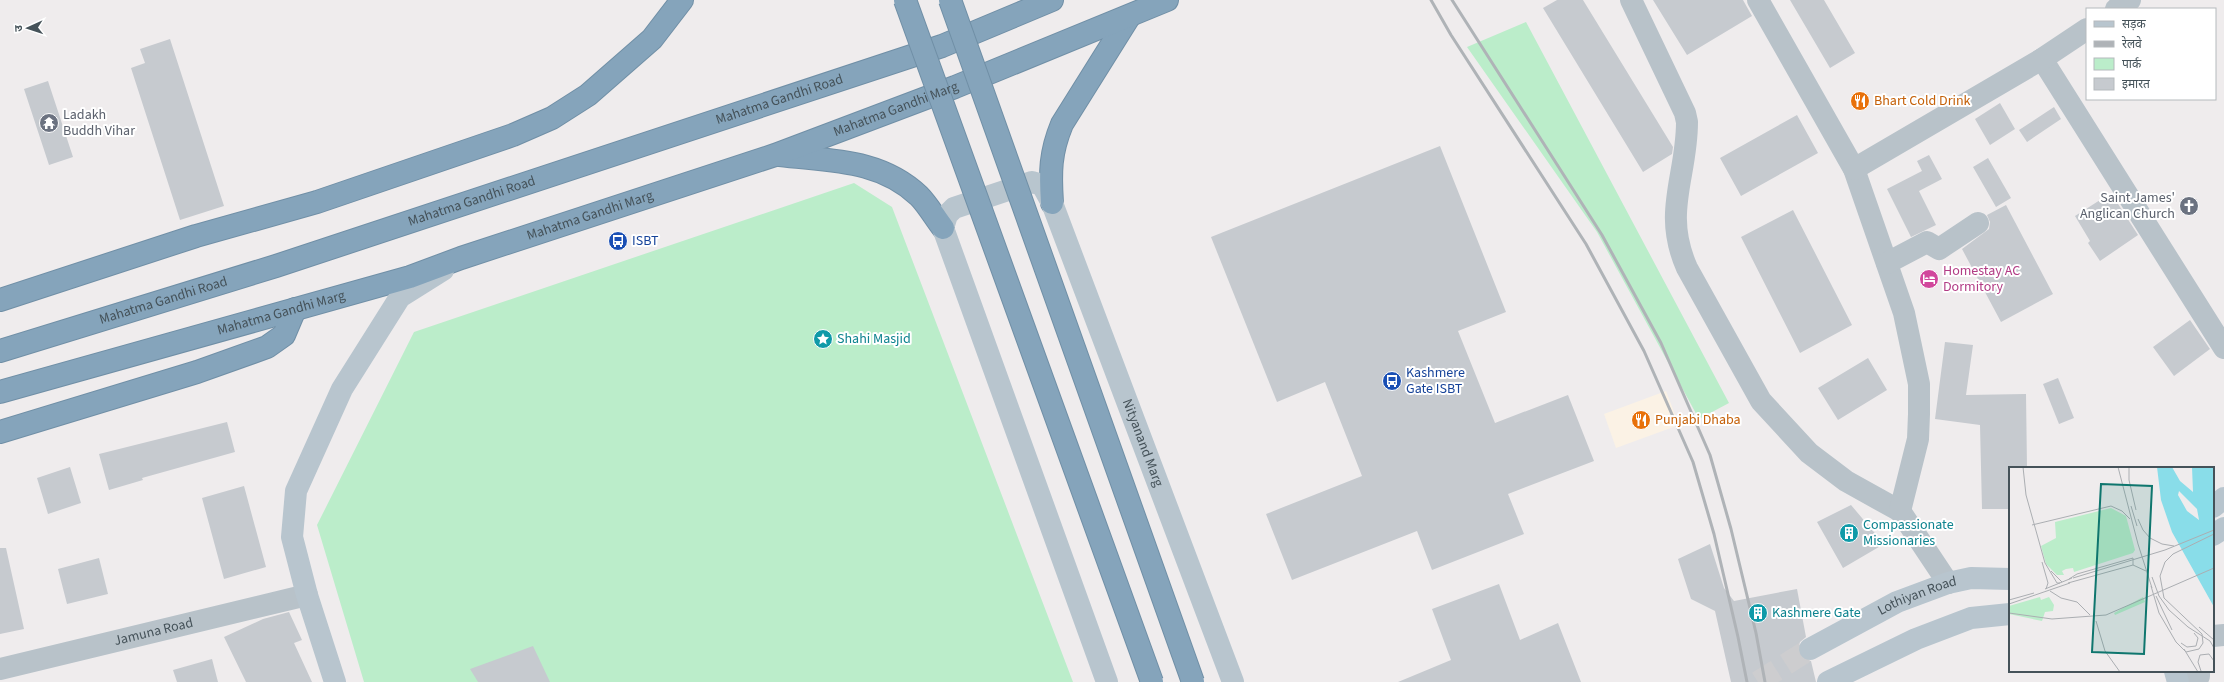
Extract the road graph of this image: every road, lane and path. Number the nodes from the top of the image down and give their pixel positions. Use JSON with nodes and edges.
{"nodes":[{"id":1,"x":682,"y":0,"type":"edge"},
{"id":2,"x":905,"y":0,"type":"edge"},
{"id":3,"x":950,"y":0,"type":"edge"},
{"id":4,"x":1052,"y":0,"type":"edge"},
{"id":5,"x":1167,"y":0,"type":"edge"},
{"id":6,"x":1631,"y":0,"type":"edge"},
{"id":7,"x":1758,"y":0,"type":"edge"},
{"id":8,"x":2130,"y":0,"type":"edge"},
{"id":9,"x":2118,"y":8,"type":"edge"},
{"id":10,"x":1129,"y":17,"type":"junction"},
{"id":11,"x":2086,"y":30,"type":"edge"},
{"id":12,"x":2042,"y":59,"type":"junction"},
{"id":13,"x":775,"y":155,"type":"junction"},
{"id":14,"x":1854,"y":169,"type":"junction"},
{"id":15,"x":1052,"y":203,"type":"junction"},
{"id":16,"x":1978,"y":223,"type":"dead end"},
{"id":17,"x":943,"y":228,"type":"junction"},
{"id":18,"x":461,"y":258,"type":"junction"},
{"id":19,"x":1887,"y":263,"type":"junction"},
{"id":20,"x":0,"y":300,"type":"edge"},
{"id":21,"x":295,"y":310,"type":"junction"},
{"id":22,"x":2224,"y":348,"type":"edge"},
{"id":23,"x":0,"y":351,"type":"edge"},
{"id":24,"x":0,"y":392,"type":"edge"},
{"id":25,"x":0,"y":432,"type":"edge"},
{"id":26,"x":2224,"y":498,"type":"edge"},
{"id":27,"x":2214,"y":506,"type":"edge"},
{"id":28,"x":1900,"y":511,"type":"junction"},
{"id":29,"x":2009,"y":579,"type":"edge"},
{"id":30,"x":1948,"y":583,"type":"junction"},
{"id":31,"x":307,"y":595,"type":"junction"},
{"id":32,"x":2009,"y":614,"type":"edge"},
{"id":33,"x":2224,"y":634,"type":"edge"},
{"id":34,"x":2214,"y":636,"type":"edge"},
{"id":35,"x":1810,"y":649,"type":"tunnel mouth"},
{"id":36,"x":0,"y":669,"type":"edge"},
{"id":37,"x":2175,"y":672,"type":"edge"},
{"id":38,"x":2199,"y":672,"type":"edge"},
{"id":39,"x":335,"y":682,"type":"edge"},
{"id":40,"x":1107,"y":682,"type":"edge"},
{"id":41,"x":1152,"y":682,"type":"edge"},
{"id":42,"x":1193,"y":682,"type":"edge"},
{"id":43,"x":1232,"y":682,"type":"edge"},
{"id":44,"x":1828,"y":682,"type":"edge"},
{"id":45,"x":2178,"y":682,"type":"edge"},
{"id":46,"x":2188,"y":682,"type":"edge"}],
"edges":[{"from":1,"to":20,"type":"highway"},
{"from":2,"to":41,"type":"highway","bridge":true},
{"from":3,"to":42,"type":"highway","bridge":true},
{"from":4,"to":23,"type":"highway","name":"Mahatma Gandhi Road"},
{"from":5,"to":10,"type":"highway","name":"Mahatma Gandhi Marg"},
{"from":6,"to":28,"type":"street"},
{"from":7,"to":14,"type":"street"},
{"from":8,"to":9,"type":"street"},
{"from":10,"to":13,"type":"highway","name":"Mahatma Gandhi Marg"},
{"from":10,"to":15,"type":"highway"},
{"from":11,"to":12,"type":"street"},
{"from":12,"to":14,"type":"street"},
{"from":12,"to":22,"type":"street"},
{"from":13,"to":17,"type":"highway"},
{"from":13,"to":18,"type":"highway","name":"Mahatma Gandhi Marg"},
{"from":14,"to":19,"type":"street"},
{"from":15,"to":17,"type":"main road","name":"Nityanand Marg"},
{"from":15,"to":43,"type":"main road","name":"Nityanand Marg"},
{"from":16,"to":19,"type":"street"},
{"from":17,"to":40,"type":"main road"},
{"from":18,"to":21,"type":"highway","name":"Mahatma Gandhi Marg"},
{"from":18,"to":31,"type":"main road"},
{"from":19,"to":28,"type":"street"},
{"from":21,"to":24,"type":"highway","name":"Mahatma Gandhi Marg"},
{"from":21,"to":25,"type":"highway"},
{"from":26,"to":27,"type":"main road"},
{"from":28,"to":30,"type":"street"},
{"from":29,"to":30,"type":"main road","name":"Lothiyan Road"},
{"from":30,"to":35,"type":"main road","name":"Lothiyan Road"},
{"from":31,"to":36,"type":"street","name":"Jamuna Road"},
{"from":31,"to":39,"type":"main road"},
{"from":32,"to":44,"type":"main road"},
{"from":33,"to":34,"type":"street"},
{"from":37,"to":45,"type":"main road"},
{"from":38,"to":46,"type":"street"}]}
